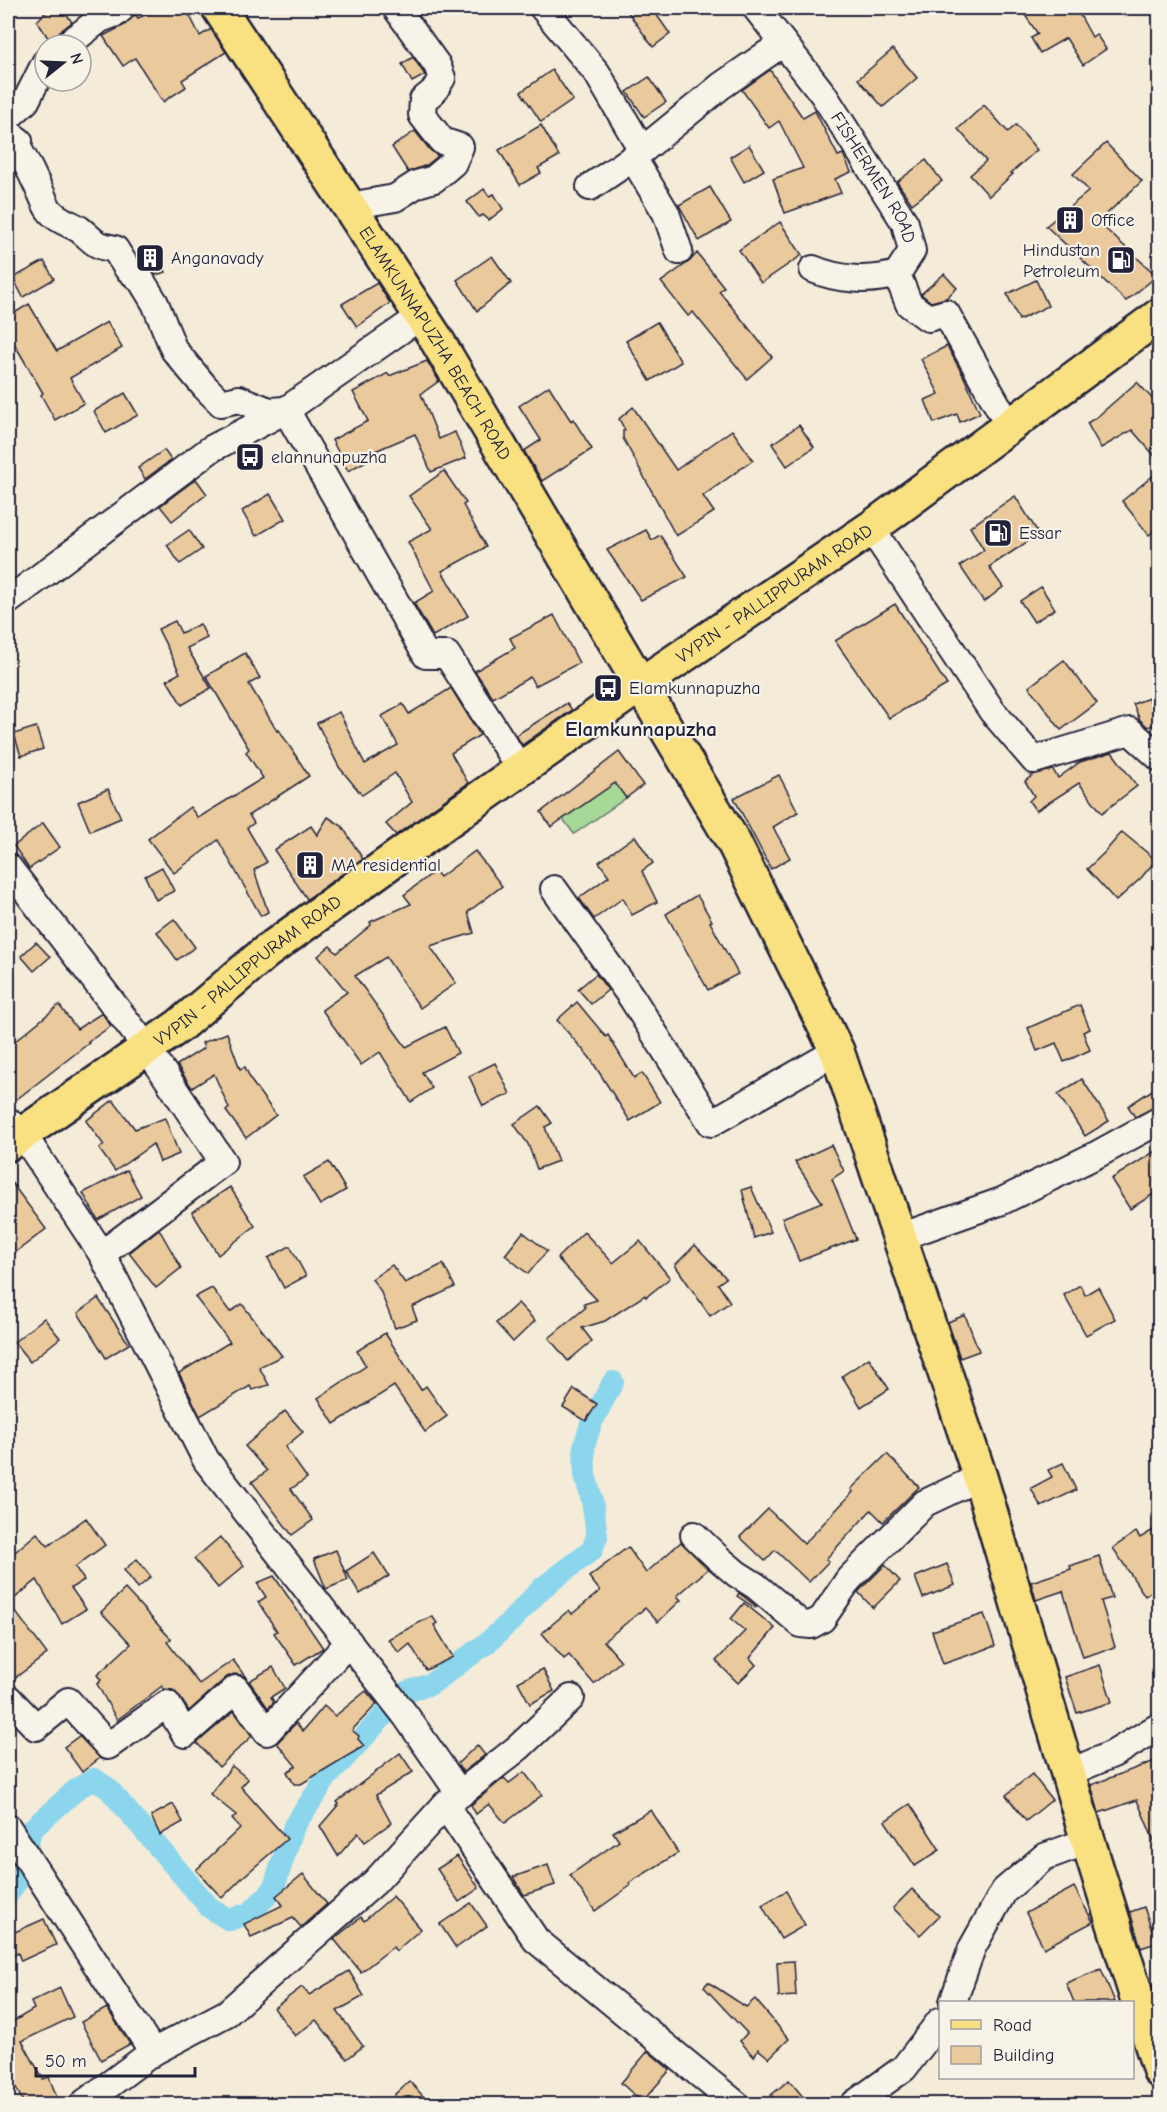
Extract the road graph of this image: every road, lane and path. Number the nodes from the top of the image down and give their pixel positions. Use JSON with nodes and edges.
{"nodes":[{"id":1,"x":122,"y":8,"type":"edge"},
{"id":2,"x":219,"y":8,"type":"edge"},
{"id":3,"x":396,"y":8,"type":"edge"},
{"id":4,"x":543,"y":8,"type":"edge"},
{"id":5,"x":756,"y":8,"type":"edge"},
{"id":6,"x":82,"y":33,"type":"edge"},
{"id":7,"x":783,"y":43,"type":"junction"},
{"id":8,"x":33,"y":87,"type":"edge"},
{"id":9,"x":8,"y":117,"type":"edge"},
{"id":10,"x":8,"y":133,"type":"edge"},
{"id":11,"x":638,"y":154,"type":"junction"},
{"id":12,"x":590,"y":187,"type":"dead end"},
{"id":13,"x":350,"y":206,"type":"junction"},
{"id":14,"x":679,"y":251,"type":"dead end"},
{"id":15,"x":813,"y":269,"type":"dead end"},
{"id":16,"x":897,"y":274,"type":"junction"},
{"id":17,"x":1160,"y":315,"type":"edge"},
{"id":18,"x":421,"y":316,"type":"junction"},
{"id":19,"x":286,"y":410,"type":"junction"},
{"id":20,"x":1009,"y":426,"type":"junction"},
{"id":21,"x":871,"y":528,"type":"junction"},
{"id":22,"x":8,"y":601,"type":"edge"},
{"id":23,"x":640,"y":685,"type":"junction"},
{"id":24,"x":1160,"y":758,"type":"edge"},
{"id":25,"x":520,"y":770,"type":"junction"},
{"id":26,"x":8,"y":867,"type":"edge"},
{"id":27,"x":554,"y":889,"type":"dead end"},
{"id":28,"x":147,"y":1048,"type":"junction"},
{"id":29,"x":837,"y":1051,"type":"junction"},
{"id":30,"x":1160,"y":1120,"type":"edge"},
{"id":31,"x":12,"y":1133,"type":"edge"},
{"id":32,"x":900,"y":1237,"type":"junction"},
{"id":33,"x":102,"y":1254,"type":"junction"},
{"id":34,"x":980,"y":1477,"type":"junction"},
{"id":35,"x":694,"y":1535,"type":"dead end"},
{"id":36,"x":349,"y":1642,"type":"junction"},
{"id":37,"x":8,"y":1698,"type":"edge"},
{"id":38,"x":571,"y":1698,"type":"dead end"},
{"id":39,"x":1160,"y":1726,"type":"edge"},
{"id":40,"x":1068,"y":1773,"type":"junction"},
{"id":41,"x":453,"y":1800,"type":"junction"},
{"id":42,"x":11,"y":1833,"type":"edge"},
{"id":43,"x":1088,"y":1841,"type":"junction"},
{"id":44,"x":953,"y":2001,"type":"edge"},
{"id":45,"x":939,"y":2022,"type":"edge"},
{"id":46,"x":153,"y":2052,"type":"junction"},
{"id":47,"x":1160,"y":2070,"type":"edge"},
{"id":48,"x":83,"y":2104,"type":"edge"},
{"id":49,"x":736,"y":2104,"type":"edge"},
{"id":50,"x":854,"y":2104,"type":"edge"}],
"edges":[{"from":1,"to":6,"type":"street"},
{"from":2,"to":13,"type":"main road","name":"ELAMKUNNAPUZHA BEACH ROAD"},
{"from":3,"to":13,"type":"street"},
{"from":4,"to":11,"type":"street"},
{"from":5,"to":7,"type":"street","name":"FISHERMEN ROAD"},
{"from":7,"to":11,"type":"street"},
{"from":7,"to":16,"type":"street","name":"FISHERMEN ROAD"},
{"from":8,"to":9,"type":"street"},
{"from":10,"to":19,"type":"street"},
{"from":11,"to":12,"type":"street"},
{"from":11,"to":14,"type":"street"},
{"from":13,"to":18,"type":"main road","name":"ELAMKUNNAPUZHA BEACH ROAD"},
{"from":15,"to":16,"type":"street"},
{"from":16,"to":20,"type":"street","name":"FISHERMEN ROAD"},
{"from":17,"to":20,"type":"main road","name":"VYPIN - PALLIPPURAM ROAD"},
{"from":18,"to":19,"type":"street"},
{"from":18,"to":23,"type":"main road","name":"ELAMKUNNAPUZHA BEACH ROAD"},
{"from":19,"to":22,"type":"street"},
{"from":19,"to":25,"type":"street"},
{"from":20,"to":21,"type":"main road","name":"VYPIN - PALLIPPURAM ROAD"},
{"from":21,"to":23,"type":"main road","name":"VYPIN - PALLIPPURAM ROAD"},
{"from":21,"to":24,"type":"street"},
{"from":23,"to":25,"type":"main road","name":"VYPIN - PALLIPPURAM ROAD"},
{"from":23,"to":29,"type":"main road","name":"ELAMKUNNAPUZHA BEACH ROAD"},
{"from":25,"to":28,"type":"main road","name":"VYPIN - PALLIPPURAM ROAD"},
{"from":26,"to":28,"type":"street"},
{"from":27,"to":29,"type":"street"},
{"from":28,"to":31,"type":"main road","name":"VYPIN - PALLIPPURAM ROAD"},
{"from":28,"to":33,"type":"street"},
{"from":29,"to":32,"type":"main road","name":"ELAMKUNNAPUZHA BEACH ROAD"},
{"from":30,"to":32,"type":"street"},
{"from":31,"to":33,"type":"street"},
{"from":32,"to":34,"type":"main road","name":"ELAMKUNNAPUZHA BEACH ROAD"},
{"from":33,"to":36,"type":"street"},
{"from":34,"to":35,"type":"street"},
{"from":34,"to":40,"type":"main road","name":"ELAMKUNNAPUZHA BEACH ROAD"},
{"from":36,"to":37,"type":"street"},
{"from":36,"to":41,"type":"street"},
{"from":38,"to":41,"type":"street"},
{"from":39,"to":40,"type":"street"},
{"from":40,"to":43,"type":"main road","name":"ELAMKUNNAPUZHA BEACH ROAD"},
{"from":41,"to":46,"type":"street"},
{"from":41,"to":49,"type":"street"},
{"from":42,"to":46,"type":"street"},
{"from":43,"to":44,"type":"street"},
{"from":43,"to":47,"type":"main road","name":"ELAMKUNNAPUZHA BEACH ROAD"},
{"from":45,"to":50,"type":"street"},
{"from":46,"to":48,"type":"street"}]}
